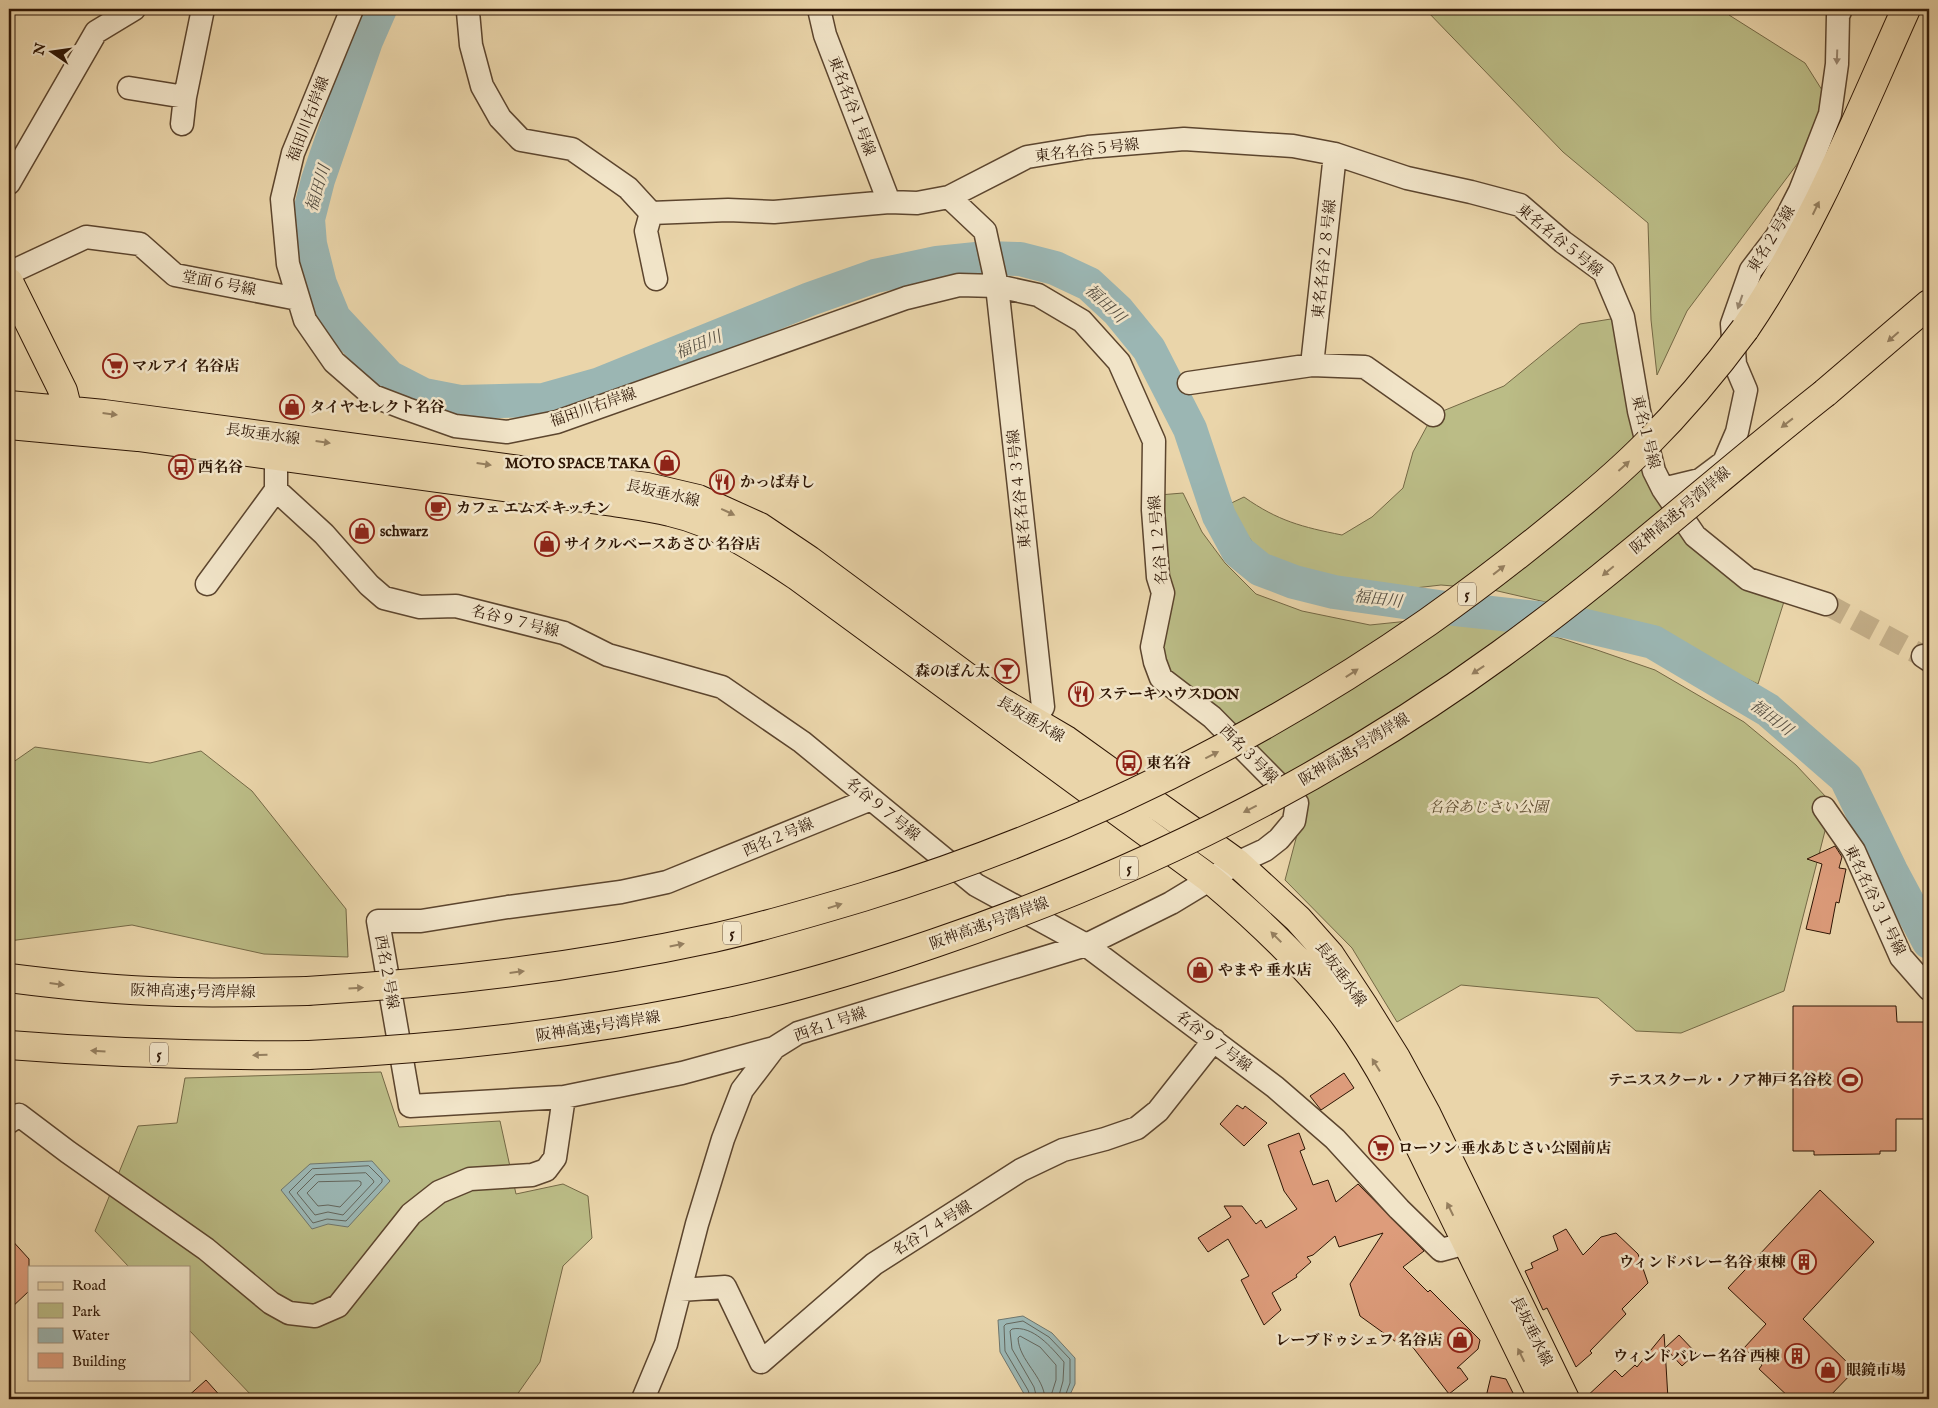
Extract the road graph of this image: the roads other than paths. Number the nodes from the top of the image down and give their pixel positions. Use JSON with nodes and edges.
{"nodes":[{"id":1,"x":134,"y":9,"type":"edge"},
{"id":2,"x":203,"y":9,"type":"edge"},
{"id":3,"x":352,"y":9,"type":"edge"},
{"id":4,"x":470,"y":9,"type":"edge"},
{"id":5,"x":819,"y":9,"type":"edge"},
{"id":6,"x":1841,"y":9,"type":"edge"},
{"id":7,"x":1906,"y":9,"type":"edge"},
{"id":8,"x":129,"y":88,"type":"dead end"},
{"id":9,"x":185,"y":97,"type":"junction"},
{"id":10,"x":182,"y":124,"type":"dead end"},
{"id":11,"x":1335,"y":154,"type":"junction"},
{"id":12,"x":9,"y":183,"type":"edge"},
{"id":13,"x":949,"y":197,"type":"junction"},
{"id":14,"x":889,"y":202,"type":"junction"},
{"id":15,"x":651,"y":213,"type":"junction"},
{"id":16,"x":9,"y":273,"type":"edge"},
{"id":17,"x":656,"y":280,"type":"dead end"},
{"id":18,"x":9,"y":282,"type":"edge"},
{"id":19,"x":997,"y":286,"type":"junction"},
{"id":20,"x":298,"y":299,"type":"junction"},
{"id":21,"x":1929,"y":304,"type":"edge"},
{"id":22,"x":1624,"y":317,"type":"joint"},
{"id":23,"x":1312,"y":365,"type":"junction"},
{"id":24,"x":1189,"y":382,"type":"dead end"},
{"id":25,"x":9,"y":405,"type":"edge"},
{"id":26,"x":1433,"y":415,"type":"dead end"},
{"id":27,"x":68,"y":420,"type":"junction"},
{"id":28,"x":9,"y":425,"type":"edge"},
{"id":29,"x":1154,"y":442,"type":"joint"},
{"id":30,"x":279,"y":446,"type":"junction"},
{"id":31,"x":1664,"y":489,"type":"junction"},
{"id":32,"x":276,"y":490,"type":"junction"},
{"id":33,"x":207,"y":584,"type":"dead end"},
{"id":34,"x":1826,"y":604,"type":"tunnel mouth"},
{"id":35,"x":1198,"y":707,"type":"joint"},
{"id":36,"x":1027,"y":731,"type":"junction"},
{"id":37,"x":871,"y":799,"type":"junction"},
{"id":38,"x":1824,"y":808,"type":"dead end"},
{"id":39,"x":1237,"y":863,"type":"junction"},
{"id":40,"x":1210,"y":879,"type":"junction"},
{"id":41,"x":1086,"y":945,"type":"junction"},
{"id":42,"x":9,"y":978,"type":"edge"},
{"id":43,"x":1929,"y":989,"type":"edge"},
{"id":44,"x":1214,"y":1040,"type":"junction"},
{"id":45,"x":9,"y":1045,"type":"edge"},
{"id":46,"x":774,"y":1048,"type":"junction"},
{"id":47,"x":564,"y":1097,"type":"junction"},
{"id":48,"x":9,"y":1122,"type":"edge"},
{"id":49,"x":1476,"y":1239,"type":"junction"},
{"id":50,"x":680,"y":1290,"type":"junction"},
{"id":51,"x":643,"y":1399,"type":"edge"},
{"id":52,"x":1543,"y":1399,"type":"edge"},
{"id":53,"x":1565,"y":1399,"type":"edge"}],
"edges":[{"from":1,"to":12,"type":"street"},
{"from":2,"to":9,"type":"street"},
{"from":3,"to":20,"type":"street","name":"福田川右岸線"},
{"from":4,"to":15,"type":"street"},
{"from":5,"to":14,"type":"street","name":"東名名谷１号線"},
{"from":6,"to":31,"type":"street","name":"東名２号線","one_way":true},
{"from":42,"to":7,"type":"main road","name":"阪神高速5号湾岸線","number":"5","one_way":true,"bridge":true},
{"from":8,"to":9,"type":"street"},
{"from":9,"to":10,"type":"street"},
{"from":11,"to":13,"type":"street","name":"東名名谷５号線"},
{"from":11,"to":22,"type":"street","name":"東名名谷５号線"},
{"from":11,"to":23,"type":"street","name":"東名名谷２８号線"},
{"from":13,"to":14,"type":"street","name":"東名名谷５号線"},
{"from":13,"to":19,"type":"street","name":"東名名谷４３号線"},
{"from":14,"to":15,"type":"street","name":"東名名谷５号線"},
{"from":15,"to":17,"type":"street"},
{"from":16,"to":20,"type":"street","name":"堂面６号線"},
{"from":18,"to":27,"type":"main road"},
{"from":19,"to":20,"type":"street","name":"福田川右岸線"},
{"from":19,"to":29,"type":"street","name":"福田川右岸線"},
{"from":19,"to":36,"type":"street","name":"東名名谷４３号線"},
{"from":21,"to":45,"type":"main road","name":"阪神高速5号湾岸線","number":"5","one_way":true,"bridge":true},
{"from":22,"to":31,"type":"street","name":"東名１号線"},
{"from":23,"to":24,"type":"street"},
{"from":23,"to":26,"type":"street"},
{"from":25,"to":27,"type":"main road","name":"長坂垂水線"},
{"from":27,"to":28,"type":"main road","name":"長坂垂水線"},
{"from":27,"to":30,"type":"main road","name":"長坂垂水線"},
{"from":29,"to":35,"type":"street","name":"名谷１２号線"},
{"from":30,"to":32,"type":"street"},
{"from":30,"to":36,"type":"main road","name":"長坂垂水線"},
{"from":31,"to":34,"type":"street","name":"東名１号線"},
{"from":32,"to":33,"type":"street"},
{"from":32,"to":37,"type":"street","name":"名谷９７号線"},
{"from":35,"to":39,"type":"street","name":"西名３号線"},
{"from":36,"to":39,"type":"main road","name":"長坂垂水線"},
{"from":36,"to":40,"type":"main road","name":"長坂垂水線"},
{"from":37,"to":41,"type":"street","name":"名谷９７号線"},
{"from":37,"to":47,"type":"street","name":"西名２号線"},
{"from":38,"to":43,"type":"street","name":"東名名谷３１号線"},
{"from":39,"to":40,"type":"street","name":"西名１号線"},
{"from":39,"to":49,"type":"main road","name":"長坂垂水線"},
{"from":40,"to":41,"type":"street","name":"西名１号線"},
{"from":49,"to":40,"type":"main road","name":"長坂垂水線","one_way":true},
{"from":41,"to":44,"type":"street","name":"名谷９７号線"},
{"from":41,"to":46,"type":"street","name":"西名１号線"},
{"from":44,"to":49,"type":"street","name":"名谷９７号線"},
{"from":44,"to":50,"type":"street","name":"名谷７４号線"},
{"from":46,"to":47,"type":"street","name":"西名２号線"},
{"from":46,"to":50,"type":"street","name":"西名１号線"},
{"from":47,"to":48,"type":"street"},
{"from":52,"to":49,"type":"main road","name":"長坂垂水線","one_way":true},
{"from":49,"to":53,"type":"main road","name":"長坂垂水線"},
{"from":50,"to":51,"type":"street","name":"西名１号線"}]}
